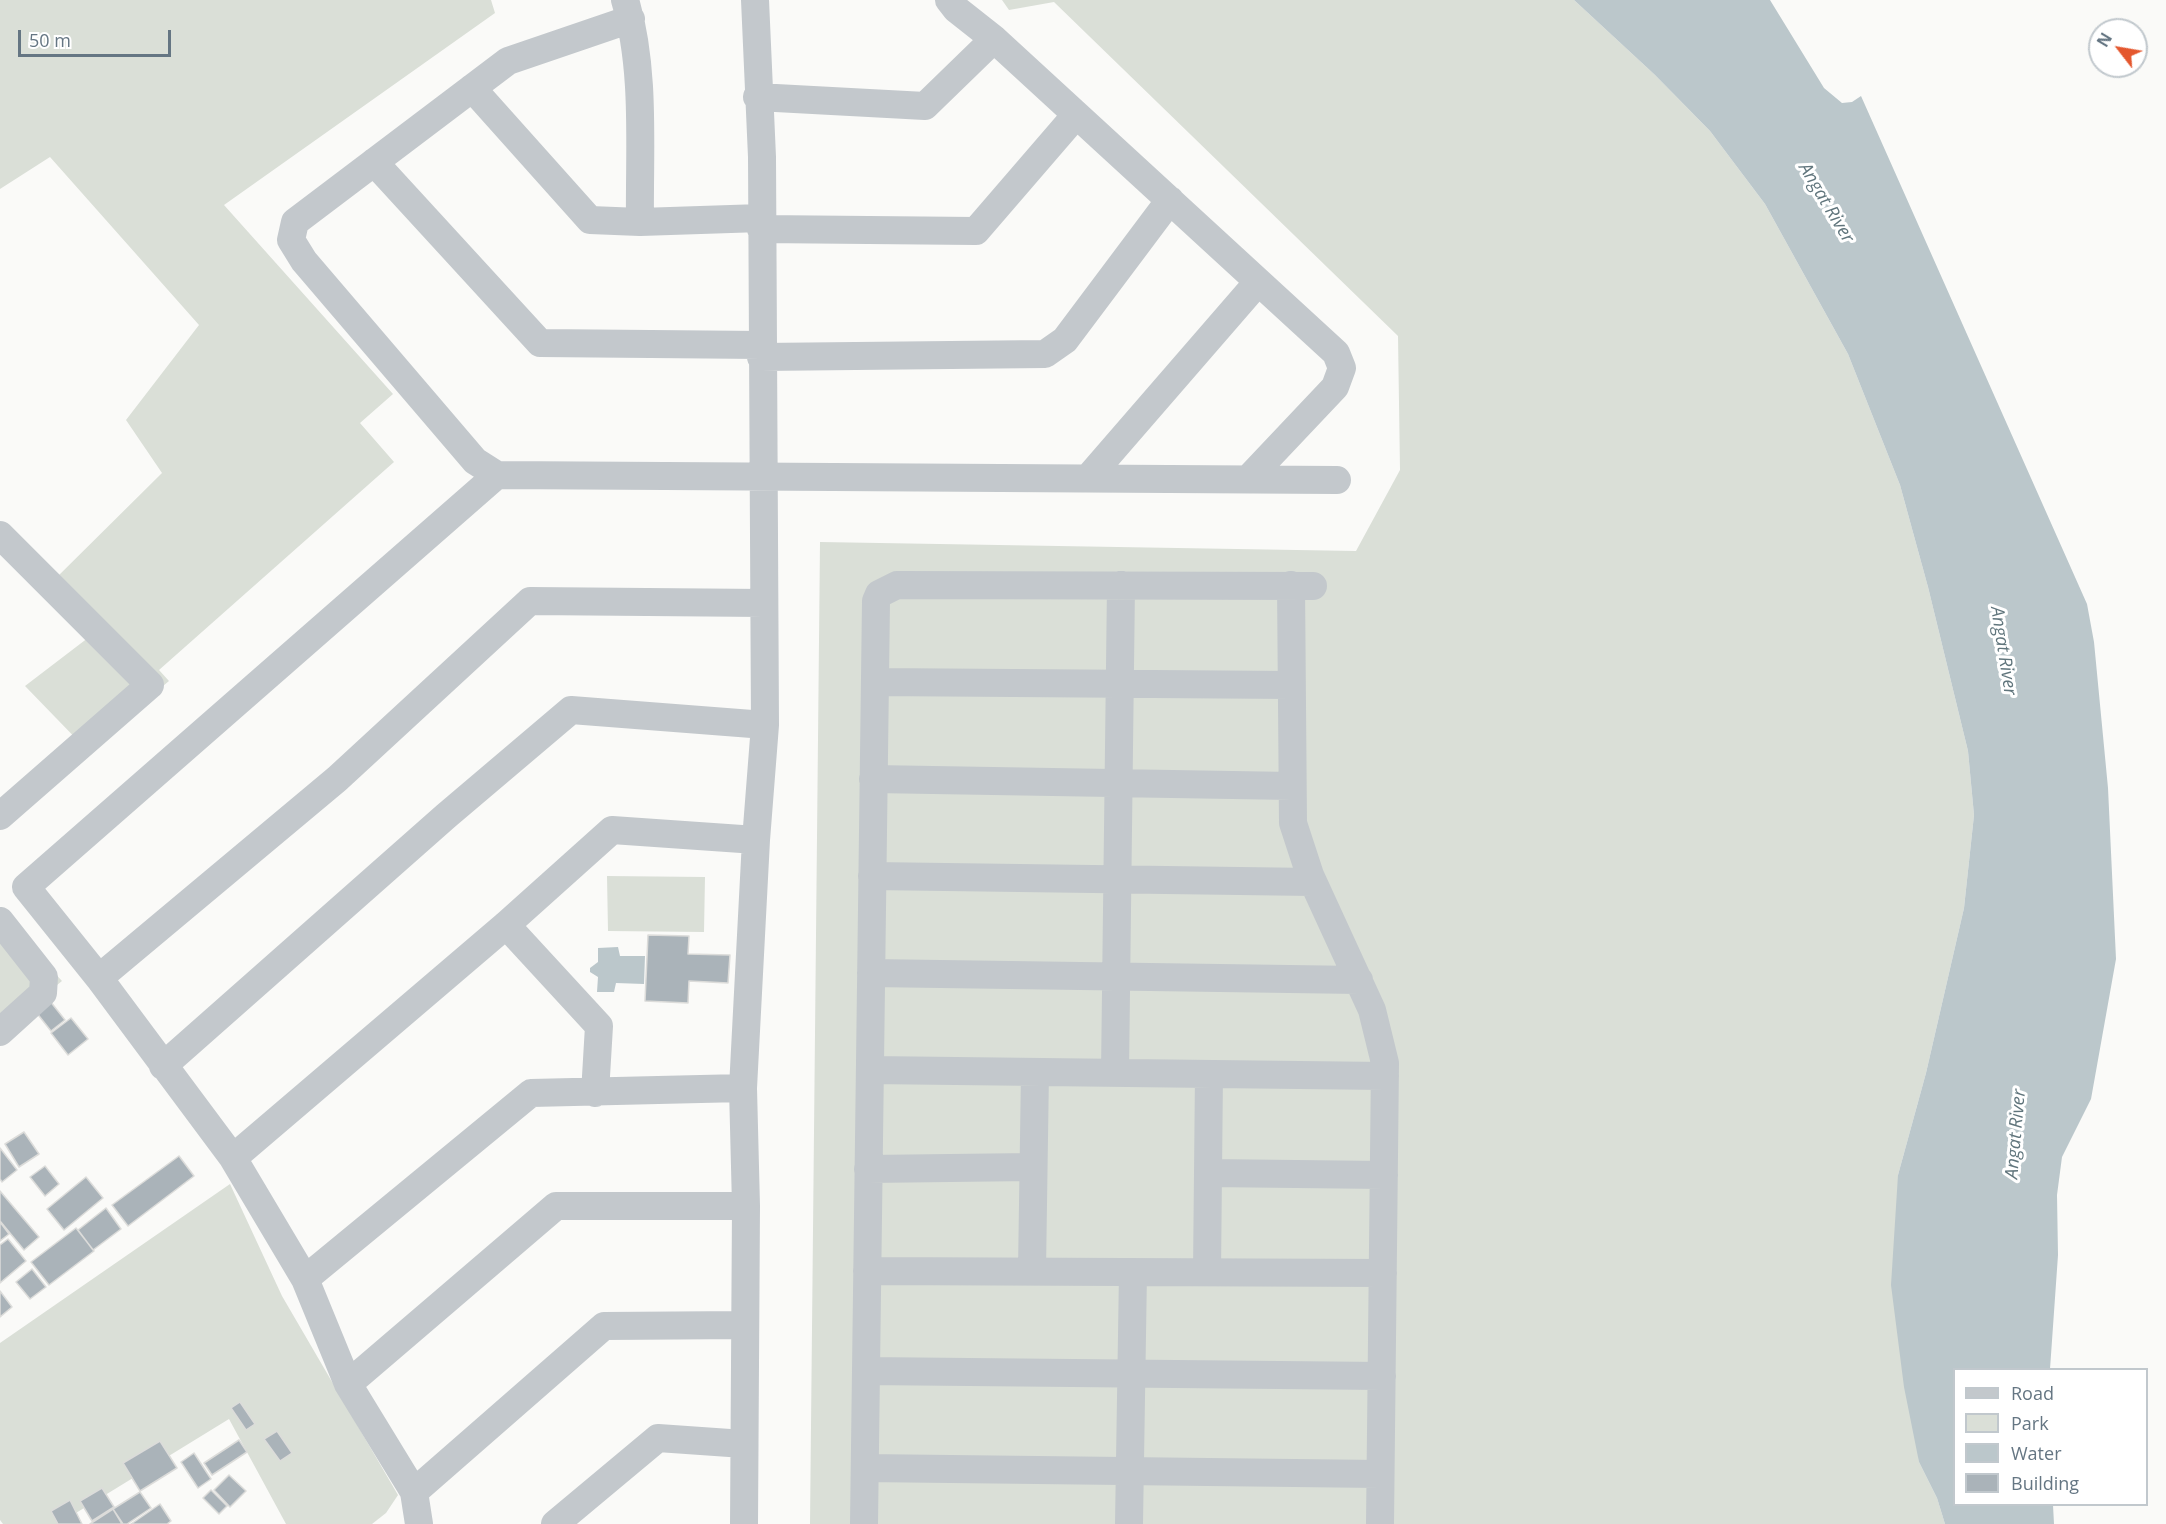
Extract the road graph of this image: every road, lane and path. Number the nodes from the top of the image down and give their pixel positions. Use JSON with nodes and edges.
{"nodes":[{"id":1,"x":754,"y":0,"type":"edge"},
{"id":2,"x":950,"y":0,"type":"edge"},
{"id":3,"x":628,"y":10,"type":"edge"},
{"id":4,"x":994,"y":39,"type":"junction"},
{"id":5,"x":472,"y":88,"type":"junction"},
{"id":6,"x":757,"y":97,"type":"junction"},
{"id":7,"x":1076,"y":115,"type":"junction"},
{"id":8,"x":374,"y":162,"type":"junction"},
{"id":9,"x":1170,"y":200,"type":"junction"},
{"id":10,"x":640,"y":222,"type":"junction"},
{"id":11,"x":761,"y":223,"type":"junction"},
{"id":12,"x":1258,"y":282,"type":"junction"},
{"id":13,"x":761,"y":351,"type":"junction"},
{"id":14,"x":497,"y":475,"type":"junction"},
{"id":15,"x":1089,"y":477,"type":"junction"},
{"id":16,"x":764,"y":478,"type":"junction"},
{"id":17,"x":1248,"y":479,"type":"junction"},
{"id":18,"x":1337,"y":480,"type":"dead end"},
{"id":19,"x":0,"y":535,"type":"edge"},
{"id":20,"x":1121,"y":585,"type":"junction"},
{"id":21,"x":764,"y":603,"type":"junction"},
{"id":22,"x":875,"y":682,"type":"junction"},
{"id":23,"x":1120,"y":684,"type":"junction"},
{"id":24,"x":1292,"y":685,"type":"junction"},
{"id":25,"x":765,"y":725,"type":"junction"},
{"id":26,"x":873,"y":779,"type":"junction"},
{"id":27,"x":1119,"y":783,"type":"junction"},
{"id":28,"x":1292,"y":786,"type":"junction"},
{"id":29,"x":0,"y":816,"type":"edge"},
{"id":30,"x":756,"y":840,"type":"junction"},
{"id":31,"x":872,"y":876,"type":"junction"},
{"id":32,"x":1118,"y":879,"type":"junction"},
{"id":33,"x":1313,"y":882,"type":"junction"},
{"id":34,"x":0,"y":921,"type":"edge"},
{"id":35,"x":506,"y":926,"type":"junction"},
{"id":36,"x":871,"y":973,"type":"junction"},
{"id":37,"x":1116,"y":977,"type":"junction"},
{"id":38,"x":99,"y":978,"type":"junction"},
{"id":39,"x":1359,"y":980,"type":"junction"},
{"id":40,"x":0,"y":1032,"type":"edge"},
{"id":41,"x":163,"y":1066,"type":"junction"},
{"id":42,"x":870,"y":1070,"type":"junction"},
{"id":43,"x":1035,"y":1072,"type":"junction"},
{"id":44,"x":1115,"y":1073,"type":"junction"},
{"id":45,"x":1209,"y":1074,"type":"junction"},
{"id":46,"x":1385,"y":1076,"type":"junction"},
{"id":47,"x":743,"y":1088,"type":"junction"},
{"id":48,"x":595,"y":1093,"type":"junction"},
{"id":49,"x":233,"y":1158,"type":"junction"},
{"id":50,"x":1032,"y":1167,"type":"junction"},
{"id":51,"x":868,"y":1168,"type":"junction"},
{"id":52,"x":1208,"y":1173,"type":"junction"},
{"id":53,"x":1384,"y":1175,"type":"junction"},
{"id":54,"x":746,"y":1206,"type":"junction"},
{"id":55,"x":1032,"y":1270,"type":"junction"},
{"id":56,"x":867,"y":1271,"type":"junction"},
{"id":57,"x":1133,"y":1272,"type":"junction"},
{"id":58,"x":1207,"y":1272,"type":"junction"},
{"id":59,"x":1383,"y":1273,"type":"junction"},
{"id":60,"x":305,"y":1279,"type":"junction"},
{"id":61,"x":745,"y":1325,"type":"junction"},
{"id":62,"x":866,"y":1371,"type":"junction"},
{"id":63,"x":1131,"y":1374,"type":"junction"},
{"id":64,"x":1382,"y":1376,"type":"junction"},
{"id":65,"x":348,"y":1384,"type":"junction"},
{"id":66,"x":744,"y":1444,"type":"junction"},
{"id":67,"x":865,"y":1468,"type":"junction"},
{"id":68,"x":1130,"y":1471,"type":"junction"},
{"id":69,"x":1380,"y":1474,"type":"junction"},
{"id":70,"x":414,"y":1492,"type":"junction"},
{"id":71,"x":419,"y":1524,"type":"edge"},
{"id":72,"x":555,"y":1524,"type":"edge"},
{"id":73,"x":744,"y":1524,"type":"edge"},
{"id":74,"x":864,"y":1524,"type":"edge"},
{"id":75,"x":1129,"y":1524,"type":"edge"},
{"id":76,"x":1380,"y":1524,"type":"edge"}],
"edges":[{"from":1,"to":6,"type":"street"},
{"from":2,"to":4,"type":"street"},
{"from":3,"to":5,"type":"street"},
{"from":3,"to":10,"type":"street"},
{"from":4,"to":6,"type":"street"},
{"from":4,"to":7,"type":"street"},
{"from":5,"to":8,"type":"street"},
{"from":5,"to":10,"type":"street"},
{"from":6,"to":11,"type":"street"},
{"from":7,"to":9,"type":"street"},
{"from":7,"to":11,"type":"street"},
{"from":8,"to":13,"type":"street"},
{"from":8,"to":14,"type":"street"},
{"from":9,"to":12,"type":"street"},
{"from":9,"to":13,"type":"street"},
{"from":10,"to":11,"type":"street"},
{"from":11,"to":13,"type":"street"},
{"from":12,"to":15,"type":"street"},
{"from":12,"to":17,"type":"street"},
{"from":13,"to":16,"type":"street"},
{"from":14,"to":16,"type":"street"},
{"from":14,"to":38,"type":"street"},
{"from":15,"to":16,"type":"street"},
{"from":15,"to":17,"type":"street"},
{"from":16,"to":21,"type":"street"},
{"from":17,"to":18,"type":"street"},
{"from":19,"to":29,"type":"street"},
{"from":20,"to":22,"type":"street"},
{"from":20,"to":23,"type":"street"},
{"from":20,"to":24,"type":"street"},
{"from":21,"to":25,"type":"street"},
{"from":21,"to":38,"type":"street"},
{"from":22,"to":23,"type":"street"},
{"from":22,"to":26,"type":"street"},
{"from":23,"to":24,"type":"street"},
{"from":23,"to":27,"type":"street"},
{"from":24,"to":28,"type":"street"},
{"from":25,"to":30,"type":"street"},
{"from":25,"to":41,"type":"street"},
{"from":26,"to":27,"type":"street"},
{"from":26,"to":31,"type":"street"},
{"from":27,"to":28,"type":"street"},
{"from":27,"to":32,"type":"street"},
{"from":28,"to":33,"type":"street"},
{"from":30,"to":35,"type":"street"},
{"from":30,"to":47,"type":"street"},
{"from":31,"to":32,"type":"street"},
{"from":31,"to":36,"type":"street"},
{"from":32,"to":33,"type":"street"},
{"from":32,"to":37,"type":"street"},
{"from":33,"to":39,"type":"street"},
{"from":34,"to":40,"type":"street"},
{"from":35,"to":48,"type":"street"},
{"from":35,"to":49,"type":"street"},
{"from":36,"to":37,"type":"street"},
{"from":36,"to":42,"type":"street"},
{"from":37,"to":39,"type":"street"},
{"from":37,"to":44,"type":"street"},
{"from":38,"to":41,"type":"street"},
{"from":39,"to":46,"type":"street"},
{"from":41,"to":49,"type":"street"},
{"from":42,"to":43,"type":"street"},
{"from":42,"to":51,"type":"street"},
{"from":43,"to":44,"type":"street"},
{"from":43,"to":50,"type":"street"},
{"from":44,"to":45,"type":"street"},
{"from":45,"to":46,"type":"street"},
{"from":45,"to":52,"type":"street"},
{"from":46,"to":53,"type":"street"},
{"from":47,"to":48,"type":"street"},
{"from":47,"to":54,"type":"street"},
{"from":48,"to":60,"type":"street"},
{"from":49,"to":60,"type":"street"},
{"from":50,"to":51,"type":"street"},
{"from":50,"to":55,"type":"street"},
{"from":51,"to":56,"type":"street"},
{"from":52,"to":53,"type":"street"},
{"from":52,"to":58,"type":"street"},
{"from":53,"to":59,"type":"street"},
{"from":54,"to":61,"type":"street"},
{"from":54,"to":65,"type":"street"},
{"from":55,"to":56,"type":"street"},
{"from":55,"to":57,"type":"street"},
{"from":56,"to":62,"type":"street"},
{"from":57,"to":58,"type":"street"},
{"from":57,"to":63,"type":"street"},
{"from":58,"to":59,"type":"street"},
{"from":59,"to":64,"type":"street"},
{"from":60,"to":65,"type":"street"},
{"from":61,"to":66,"type":"street"},
{"from":61,"to":70,"type":"street"},
{"from":62,"to":63,"type":"street"},
{"from":62,"to":67,"type":"street"},
{"from":63,"to":64,"type":"street"},
{"from":63,"to":68,"type":"street"},
{"from":64,"to":69,"type":"street"},
{"from":65,"to":70,"type":"street"},
{"from":66,"to":72,"type":"street"},
{"from":66,"to":73,"type":"street"},
{"from":67,"to":68,"type":"street"},
{"from":67,"to":74,"type":"street"},
{"from":68,"to":69,"type":"street"},
{"from":68,"to":75,"type":"street"},
{"from":69,"to":76,"type":"street"},
{"from":70,"to":71,"type":"street"}]}
